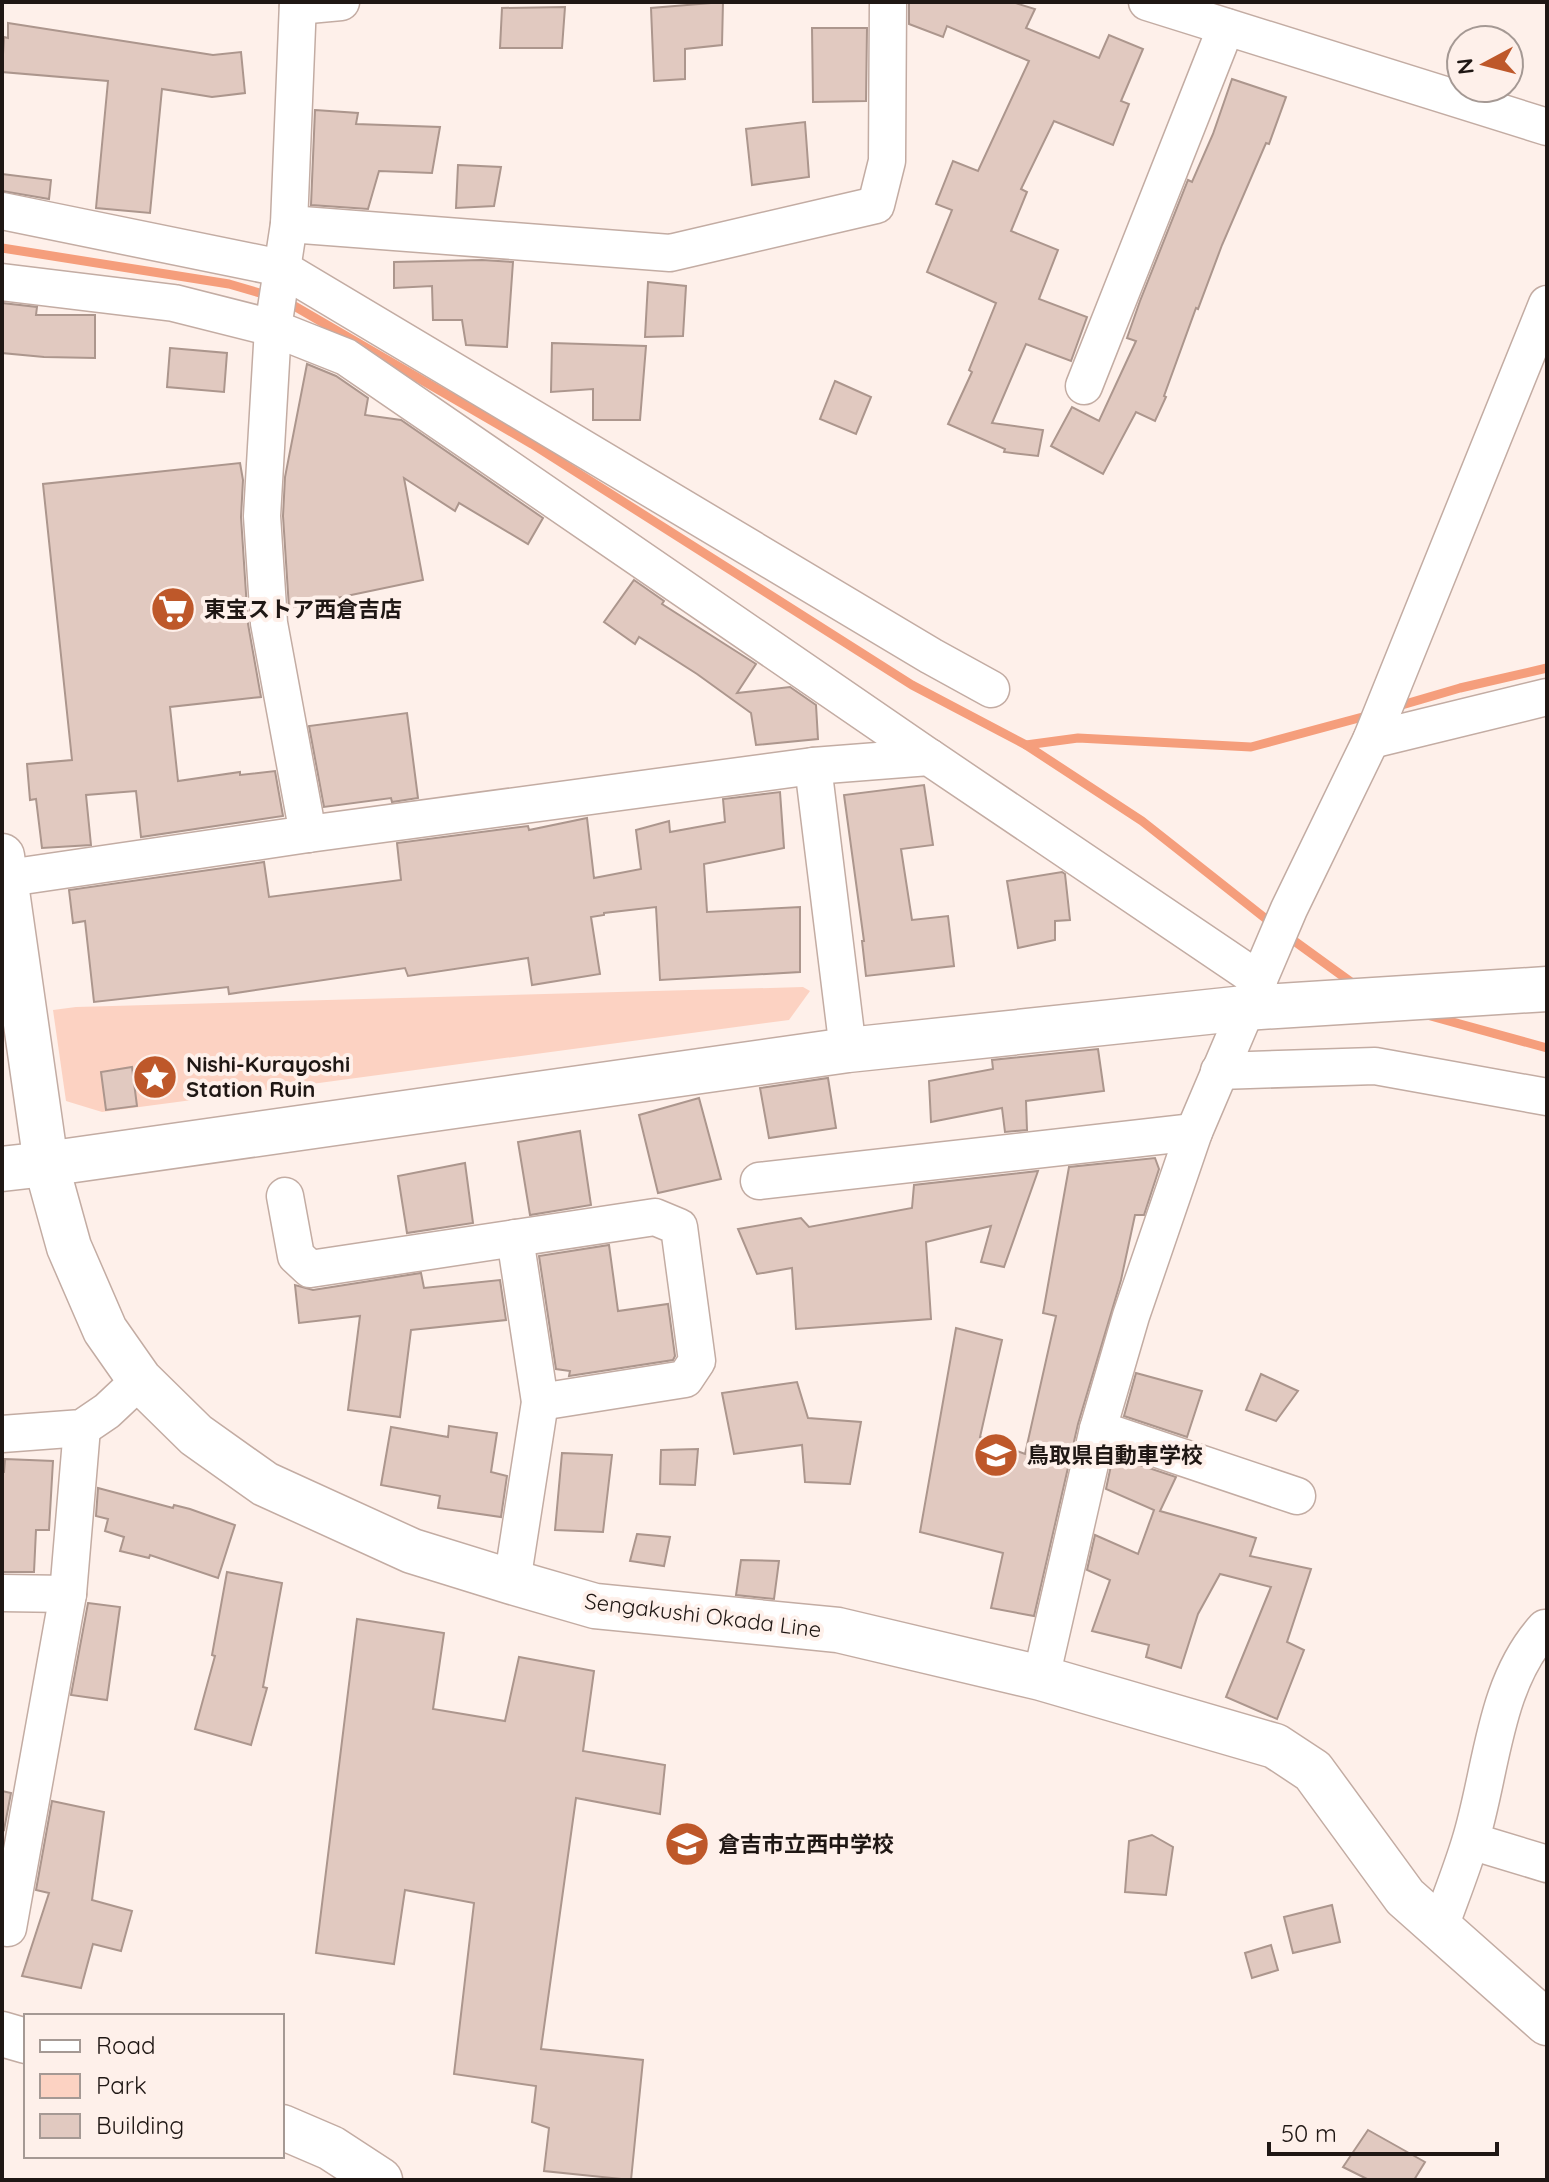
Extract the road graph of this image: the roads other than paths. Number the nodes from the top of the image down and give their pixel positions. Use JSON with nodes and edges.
{"nodes":[{"id":1,"x":341,"y":2,"type":"edge"},
{"id":2,"x":888,"y":2,"type":"edge"},
{"id":3,"x":1147,"y":2,"type":"edge"},
{"id":4,"x":298,"y":4,"type":"edge"},
{"id":5,"x":1226,"y":27,"type":"junction"},
{"id":6,"x":1547,"y":127,"type":"edge"},
{"id":7,"x":2,"y":211,"type":"edge"},
{"id":8,"x":289,"y":224,"type":"junction"},
{"id":9,"x":281,"y":268,"type":"junction"},
{"id":10,"x":2,"y":282,"type":"edge"},
{"id":11,"x":1547,"y":304,"type":"edge"},
{"id":12,"x":273,"y":328,"type":"junction"},
{"id":13,"x":1084,"y":386,"type":"dead end"},
{"id":14,"x":991,"y":689,"type":"dead end"},
{"id":15,"x":1547,"y":697,"type":"edge"},
{"id":16,"x":1374,"y":732,"type":"junction"},
{"id":17,"x":929,"y":757,"type":"junction"},
{"id":18,"x":813,"y":766,"type":"junction"},
{"id":19,"x":308,"y":834,"type":"junction"},
{"id":20,"x":3,"y":871,"type":"edge"},
{"id":21,"x":1259,"y":979,"type":"junction"},
{"id":22,"x":1547,"y":989,"type":"edge"},
{"id":23,"x":848,"y":1050,"type":"junction"},
{"id":24,"x":1219,"y":1071,"type":"junction"},
{"id":25,"x":1547,"y":1097,"type":"edge"},
{"id":26,"x":1194,"y":1132,"type":"junction"},
{"id":27,"x":46,"y":1164,"type":"junction"},
{"id":28,"x":2,"y":1169,"type":"edge"},
{"id":29,"x":759,"y":1181,"type":"dead end"},
{"id":30,"x":285,"y":1196,"type":"dead end"},
{"id":31,"x":515,"y":1238,"type":"junction"},
{"id":32,"x":140,"y":1380,"type":"junction"},
{"id":33,"x":540,"y":1402,"type":"junction"},
{"id":34,"x":82,"y":1428,"type":"junction"},
{"id":35,"x":1098,"y":1429,"type":"junction"},
{"id":36,"x":2,"y":1434,"type":"edge"},
{"id":37,"x":1297,"y":1496,"type":"dead end"},
{"id":38,"x":512,"y":1582,"type":"junction"},
{"id":39,"x":2,"y":1593,"type":"edge"},
{"id":40,"x":68,"y":1594,"type":"junction"},
{"id":41,"x":1547,"y":1630,"type":"edge"},
{"id":42,"x":1041,"y":1678,"type":"junction"},
{"id":43,"x":1471,"y":1841,"type":"junction"},
{"id":44,"x":1547,"y":1864,"type":"edge"},
{"id":45,"x":8,"y":1928,"type":"dead end"},
{"id":46,"x":1439,"y":1930,"type":"junction"},
{"id":47,"x":1547,"y":2023,"type":"edge"},
{"id":48,"x":2,"y":2034,"type":"edge"},
{"id":49,"x":24,"y":2040,"type":"edge"},
{"id":50,"x":284,"y":2128,"type":"edge"},
{"id":51,"x":380,"y":2180,"type":"edge"}],
"edges":[{"from":1,"to":4,"type":"street"},
{"from":2,"to":8,"type":"street"},
{"from":3,"to":5,"type":"street"},
{"from":4,"to":8,"type":"street"},
{"from":5,"to":6,"type":"street"},
{"from":5,"to":13,"type":"street"},
{"from":7,"to":9,"type":"street"},
{"from":8,"to":9,"type":"street"},
{"from":9,"to":12,"type":"street"},
{"from":9,"to":14,"type":"street"},
{"from":10,"to":12,"type":"street"},
{"from":11,"to":16,"type":"street"},
{"from":12,"to":17,"type":"street"},
{"from":12,"to":19,"type":"street"},
{"from":15,"to":16,"type":"street"},
{"from":16,"to":21,"type":"street"},
{"from":17,"to":18,"type":"street"},
{"from":17,"to":21,"type":"street"},
{"from":18,"to":19,"type":"street"},
{"from":18,"to":23,"type":"street"},
{"from":19,"to":20,"type":"street"},
{"from":20,"to":27,"type":"main road","name":"Sengakushi Okada Line"},
{"from":21,"to":22,"type":"main road"},
{"from":21,"to":23,"type":"main road"},
{"from":21,"to":24,"type":"street"},
{"from":23,"to":27,"type":"main road"},
{"from":24,"to":25,"type":"street"},
{"from":24,"to":26,"type":"street"},
{"from":26,"to":29,"type":"street"},
{"from":26,"to":35,"type":"street"},
{"from":27,"to":28,"type":"main road"},
{"from":27,"to":32,"type":"main road","name":"Sengakushi Okada Line"},
{"from":30,"to":31,"type":"street"},
{"from":31,"to":33,"type":"street"},
{"from":31,"to":33,"type":"street"},
{"from":32,"to":34,"type":"street"},
{"from":32,"to":38,"type":"main road","name":"Sengakushi Okada Line"},
{"from":33,"to":38,"type":"street"},
{"from":34,"to":36,"type":"street"},
{"from":34,"to":40,"type":"street"},
{"from":35,"to":37,"type":"street"},
{"from":35,"to":42,"type":"street"},
{"from":38,"to":42,"type":"main road","name":"Sengakushi Okada Line"},
{"from":39,"to":40,"type":"street"},
{"from":40,"to":45,"type":"street"},
{"from":41,"to":43,"type":"street"},
{"from":42,"to":46,"type":"main road","name":"Sengakushi Okada Line"},
{"from":43,"to":44,"type":"street"},
{"from":43,"to":46,"type":"street"},
{"from":46,"to":47,"type":"main road","name":"Sengakushi Okada Line"},
{"from":48,"to":49,"type":"main road"},
{"from":50,"to":51,"type":"main road"}]}
